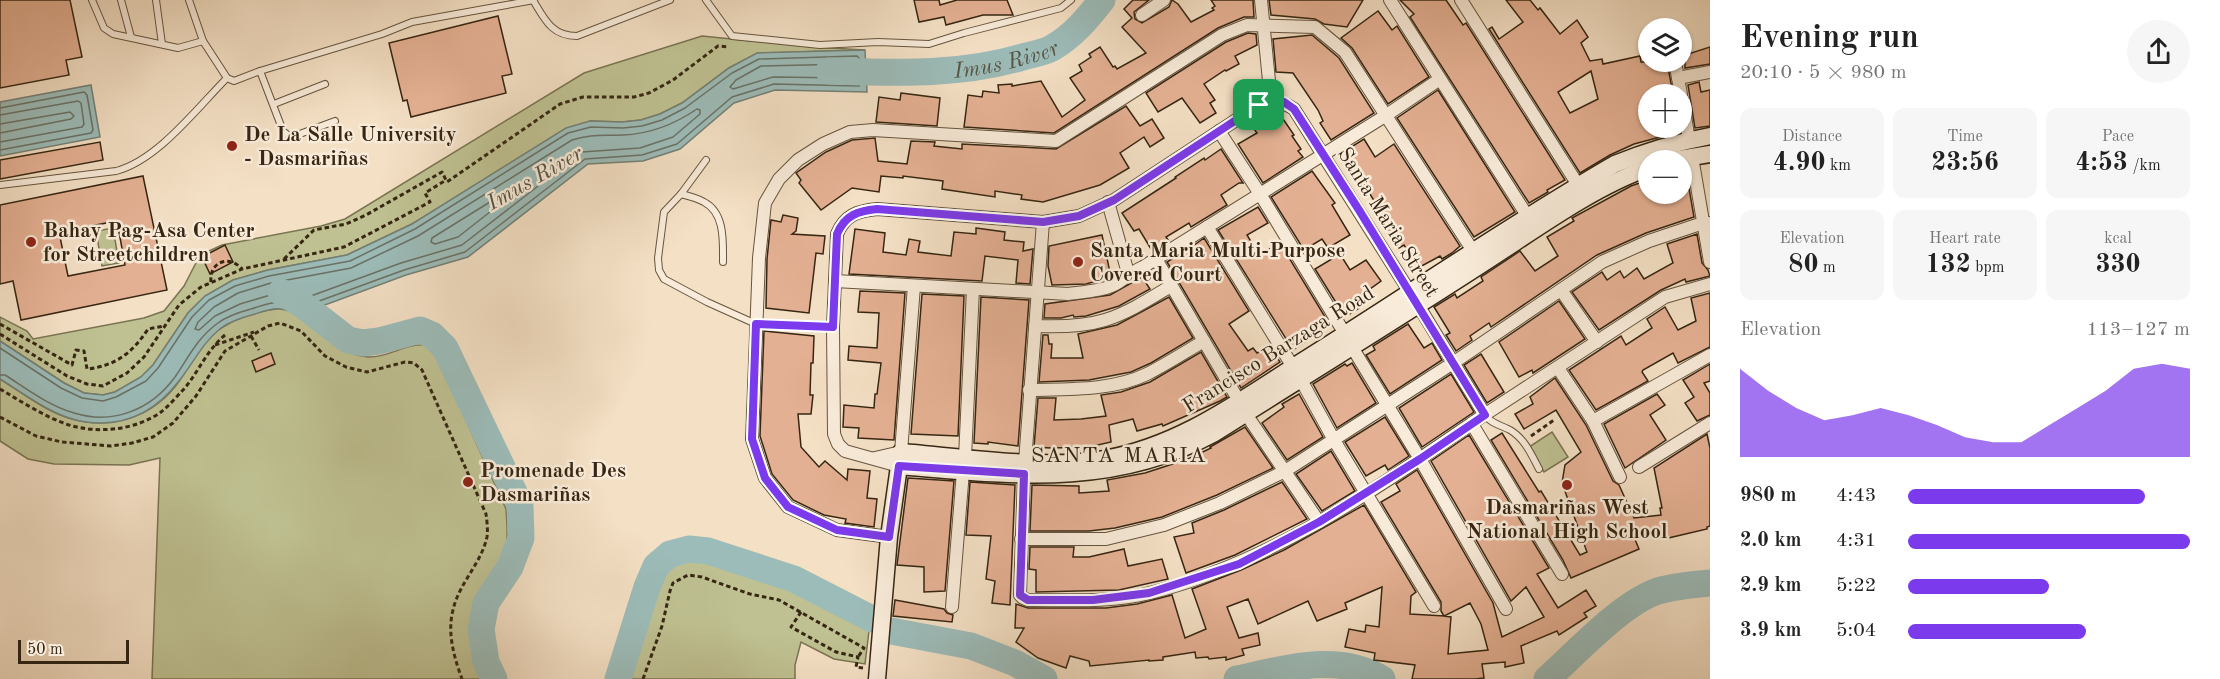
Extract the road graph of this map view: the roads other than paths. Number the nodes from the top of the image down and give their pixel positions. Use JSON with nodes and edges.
{"nodes":[{"id":1,"x":92,"y":0,"type":"edge"},
{"id":2,"x":121,"y":0,"type":"edge"},
{"id":3,"x":156,"y":0,"type":"edge"},
{"id":4,"x":189,"y":0,"type":"edge"},
{"id":5,"x":533,"y":0,"type":"edge"},
{"id":6,"x":670,"y":0,"type":"edge"},
{"id":7,"x":706,"y":0,"type":"edge"},
{"id":8,"x":1071,"y":0,"type":"edge"},
{"id":9,"x":1164,"y":0,"type":"edge"},
{"id":10,"x":1261,"y":0,"type":"edge"},
{"id":11,"x":1390,"y":0,"type":"edge"},
{"id":12,"x":1461,"y":0,"type":"edge"},
{"id":13,"x":1142,"y":15,"type":"dead end"},
{"id":14,"x":1264,"y":24,"type":"junction"},
{"id":15,"x":131,"y":37,"type":"junction"},
{"id":16,"x":203,"y":41,"type":"junction"},
{"id":17,"x":162,"y":44,"type":"junction"},
{"id":18,"x":260,"y":71,"type":"junction"},
{"id":19,"x":1677,"y":72,"type":"edge"},
{"id":20,"x":1710,"y":72,"type":"edge"},
{"id":21,"x":227,"y":78,"type":"junction"},
{"id":22,"x":1678,"y":78,"type":"junction"},
{"id":23,"x":1440,"y":79,"type":"junction"},
{"id":24,"x":325,"y":84,"type":"dead end"},
{"id":25,"x":1679,"y":84,"type":"edge"},
{"id":26,"x":1271,"y":101,"type":"junction"},
{"id":27,"x":274,"y":104,"type":"junction"},
{"id":28,"x":1385,"y":116,"type":"junction"},
{"id":29,"x":334,"y":121,"type":"dead end"},
{"id":30,"x":1219,"y":131,"type":"junction"},
{"id":31,"x":1710,"y":136,"type":"edge"},
{"id":32,"x":1689,"y":140,"type":"joint"},
{"id":33,"x":1324,"y":154,"type":"junction"},
{"id":34,"x":1710,"y":154,"type":"edge"},
{"id":35,"x":1692,"y":157,"type":"joint"},
{"id":36,"x":706,"y":160,"type":"dead end"},
{"id":37,"x":1638,"y":173,"type":"edge"},
{"id":38,"x":0,"y":185,"type":"edge"},
{"id":39,"x":1578,"y":186,"type":"junction"},
{"id":40,"x":681,"y":194,"type":"junction"},
{"id":41,"x":1260,"y":194,"type":"junction"},
{"id":42,"x":1108,"y":202,"type":"junction"},
{"id":43,"x":1528,"y":217,"type":"junction"},
{"id":44,"x":1043,"y":222,"type":"junction"},
{"id":45,"x":1707,"y":223,"type":"edge"},
{"id":46,"x":1207,"y":227,"type":"junction"},
{"id":47,"x":1473,"y":251,"type":"junction"},
{"id":48,"x":1156,"y":259,"type":"junction"},
{"id":49,"x":723,"y":262,"type":"dead end"},
{"id":50,"x":1710,"y":262,"type":"edge"},
{"id":51,"x":1128,"y":273,"type":"junction"},
{"id":52,"x":835,"y":281,"type":"junction"},
{"id":53,"x":1710,"y":284,"type":"edge"},
{"id":54,"x":1171,"y":285,"type":"junction"},
{"id":55,"x":914,"y":286,"type":"junction"},
{"id":56,"x":973,"y":289,"type":"junction"},
{"id":57,"x":1561,"y":290,"type":"junction"},
{"id":58,"x":1038,"y":293,"type":"junction"},
{"id":59,"x":1414,"y":299,"type":"junction"},
{"id":60,"x":756,"y":324,"type":"junction"},
{"id":61,"x":833,"y":327,"type":"junction"},
{"id":62,"x":1035,"y":327,"type":"junction"},
{"id":63,"x":1204,"y":341,"type":"junction"},
{"id":64,"x":1349,"y":341,"type":"junction"},
{"id":65,"x":1597,"y":342,"type":"junction"},
{"id":66,"x":1710,"y":355,"type":"edge"},
{"id":67,"x":1453,"y":363,"type":"junction"},
{"id":68,"x":1558,"y":368,"type":"junction"},
{"id":69,"x":1297,"y":373,"type":"junction"},
{"id":70,"x":1029,"y":390,"type":"junction"},
{"id":71,"x":1387,"y":406,"type":"junction"},
{"id":72,"x":1243,"y":407,"type":"junction"},
{"id":73,"x":1485,"y":415,"type":"junction"},
{"id":74,"x":1593,"y":421,"type":"junction"},
{"id":75,"x":1710,"y":423,"type":"edge"},
{"id":76,"x":1472,"y":424,"type":"junction"},
{"id":77,"x":1334,"y":440,"type":"junction"},
{"id":78,"x":900,"y":459,"type":"junction"},
{"id":79,"x":1420,"y":459,"type":"junction"},
{"id":80,"x":964,"y":464,"type":"junction"},
{"id":81,"x":1639,"y":467,"type":"dead end"},
{"id":82,"x":1024,"y":468,"type":"junction"},
{"id":83,"x":1539,"y":469,"type":"dead end"},
{"id":84,"x":1285,"y":471,"type":"junction"},
{"id":85,"x":1620,"y":477,"type":"dead end"},
{"id":86,"x":1366,"y":493,"type":"junction"},
{"id":87,"x":1319,"y":522,"type":"junction"},
{"id":88,"x":889,"y":537,"type":"junction"},
{"id":89,"x":1022,"y":539,"type":"junction"},
{"id":90,"x":1562,"y":574,"type":"dead end"},
{"id":91,"x":1434,"y":606,"type":"dead end"},
{"id":92,"x":952,"y":607,"type":"dead end"},
{"id":93,"x":1506,"y":609,"type":"dead end"},
{"id":94,"x":878,"y":672,"type":"edge"}],
"edges":[{"from":1,"to":15,"type":"lane"},
{"from":2,"to":15,"type":"lane"},
{"from":3,"to":17,"type":"lane"},
{"from":4,"to":16,"type":"lane"},
{"from":5,"to":6,"type":"lane"},
{"from":5,"to":18,"type":"lane"},
{"from":7,"to":8,"type":"lane"},
{"from":9,"to":13,"type":"street"},
{"from":10,"to":14,"type":"street"},
{"from":11,"to":23,"type":"street"},
{"from":12,"to":39,"type":"street"},
{"from":14,"to":26,"type":"street"},
{"from":14,"to":28,"type":"street"},
{"from":14,"to":60,"type":"street"},
{"from":15,"to":17,"type":"lane"},
{"from":16,"to":17,"type":"lane"},
{"from":16,"to":21,"type":"lane"},
{"from":18,"to":21,"type":"lane"},
{"from":18,"to":27,"type":"lane"},
{"from":19,"to":22,"type":"street"},
{"from":20,"to":22,"type":"street"},
{"from":21,"to":38,"type":"lane"},
{"from":22,"to":25,"type":"street"},
{"from":23,"to":28,"type":"street"},
{"from":23,"to":43,"type":"street"},
{"from":24,"to":27,"type":"lane"},
{"from":26,"to":30,"type":"street"},
{"from":26,"to":33,"type":"street","name":"Santa Maria Street"},
{"from":27,"to":29,"type":"lane"},
{"from":28,"to":33,"type":"street"},
{"from":28,"to":47,"type":"street"},
{"from":30,"to":41,"type":"street"},
{"from":30,"to":42,"type":"street"},
{"from":31,"to":32,"type":"street","name":"Francisco Barzaga Road"},
{"from":32,"to":39,"type":"street","name":"Francisco Barzaga Road"},
{"from":33,"to":41,"type":"street"},
{"from":33,"to":59,"type":"street","name":"Santa Maria Street"},
{"from":34,"to":35,"type":"street"},
{"from":35,"to":45,"type":"street"},
{"from":36,"to":40,"type":"lane"},
{"from":37,"to":59,"type":"street","name":"Francisco Barzaga Road"},
{"from":39,"to":43,"type":"street","name":"Francisco Barzaga Road"},
{"from":40,"to":49,"type":"lane"},
{"from":40,"to":60,"type":"lane"},
{"from":41,"to":46,"type":"street"},
{"from":41,"to":64,"type":"street"},
{"from":42,"to":44,"type":"street"},
{"from":42,"to":51,"type":"street"},
{"from":43,"to":47,"type":"street","name":"Francisco Barzaga Road"},
{"from":44,"to":52,"type":"street"},
{"from":44,"to":58,"type":"street"},
{"from":45,"to":50,"type":"street"},
{"from":45,"to":57,"type":"street"},
{"from":46,"to":48,"type":"street"},
{"from":46,"to":69,"type":"street"},
{"from":47,"to":59,"type":"street","name":"Francisco Barzaga Road"},
{"from":48,"to":51,"type":"street"},
{"from":48,"to":54,"type":"street"},
{"from":51,"to":58,"type":"street"},
{"from":52,"to":55,"type":"street"},
{"from":52,"to":61,"type":"street"},
{"from":53,"to":65,"type":"street"},
{"from":54,"to":62,"type":"street"},
{"from":54,"to":63,"type":"street"},
{"from":55,"to":56,"type":"street"},
{"from":55,"to":78,"type":"street"},
{"from":56,"to":58,"type":"street"},
{"from":56,"to":80,"type":"street"},
{"from":57,"to":65,"type":"street"},
{"from":57,"to":67,"type":"street"},
{"from":58,"to":62,"type":"street"},
{"from":59,"to":64,"type":"street","name":"Francisco Barzaga Road"},
{"from":59,"to":67,"type":"street","name":"Santa Maria Street"},
{"from":60,"to":61,"type":"lane"},
{"from":60,"to":88,"type":"street"},
{"from":61,"to":78,"type":"street"},
{"from":62,"to":70,"type":"street"},
{"from":63,"to":70,"type":"street"},
{"from":63,"to":72,"type":"street"},
{"from":64,"to":69,"type":"street","name":"Francisco Barzaga Road"},
{"from":64,"to":71,"type":"street"},
{"from":65,"to":68,"type":"street"},
{"from":66,"to":74,"type":"street"},
{"from":67,"to":71,"type":"street"},
{"from":67,"to":73,"type":"street","name":"Santa Maria Street"},
{"from":68,"to":73,"type":"street"},
{"from":68,"to":74,"type":"street"},
{"from":69,"to":72,"type":"street","name":"Francisco Barzaga Road"},
{"from":69,"to":77,"type":"street"},
{"from":70,"to":82,"type":"street"},
{"from":71,"to":77,"type":"street"},
{"from":71,"to":79,"type":"street"},
{"from":72,"to":82,"type":"street","name":"Francisco Barzaga Road"},
{"from":72,"to":84,"type":"street"},
{"from":73,"to":76,"type":"street"},
{"from":73,"to":83,"type":"lane"},
{"from":74,"to":85,"type":"street"},
{"from":75,"to":81,"type":"street"},
{"from":76,"to":79,"type":"street"},
{"from":76,"to":90,"type":"street"},
{"from":77,"to":84,"type":"street"},
{"from":77,"to":86,"type":"street"},
{"from":78,"to":80,"type":"street","name":"Francisco Barzaga Road"},
{"from":78,"to":88,"type":"street"},
{"from":79,"to":86,"type":"street"},
{"from":79,"to":93,"type":"street"},
{"from":80,"to":82,"type":"street","name":"Francisco Barzaga Road"},
{"from":80,"to":92,"type":"street"},
{"from":82,"to":89,"type":"street"},
{"from":84,"to":87,"type":"street"},
{"from":84,"to":89,"type":"street"},
{"from":86,"to":87,"type":"street"},
{"from":86,"to":91,"type":"street"},
{"from":87,"to":89,"type":"street"},
{"from":88,"to":94,"type":"street"}]}
